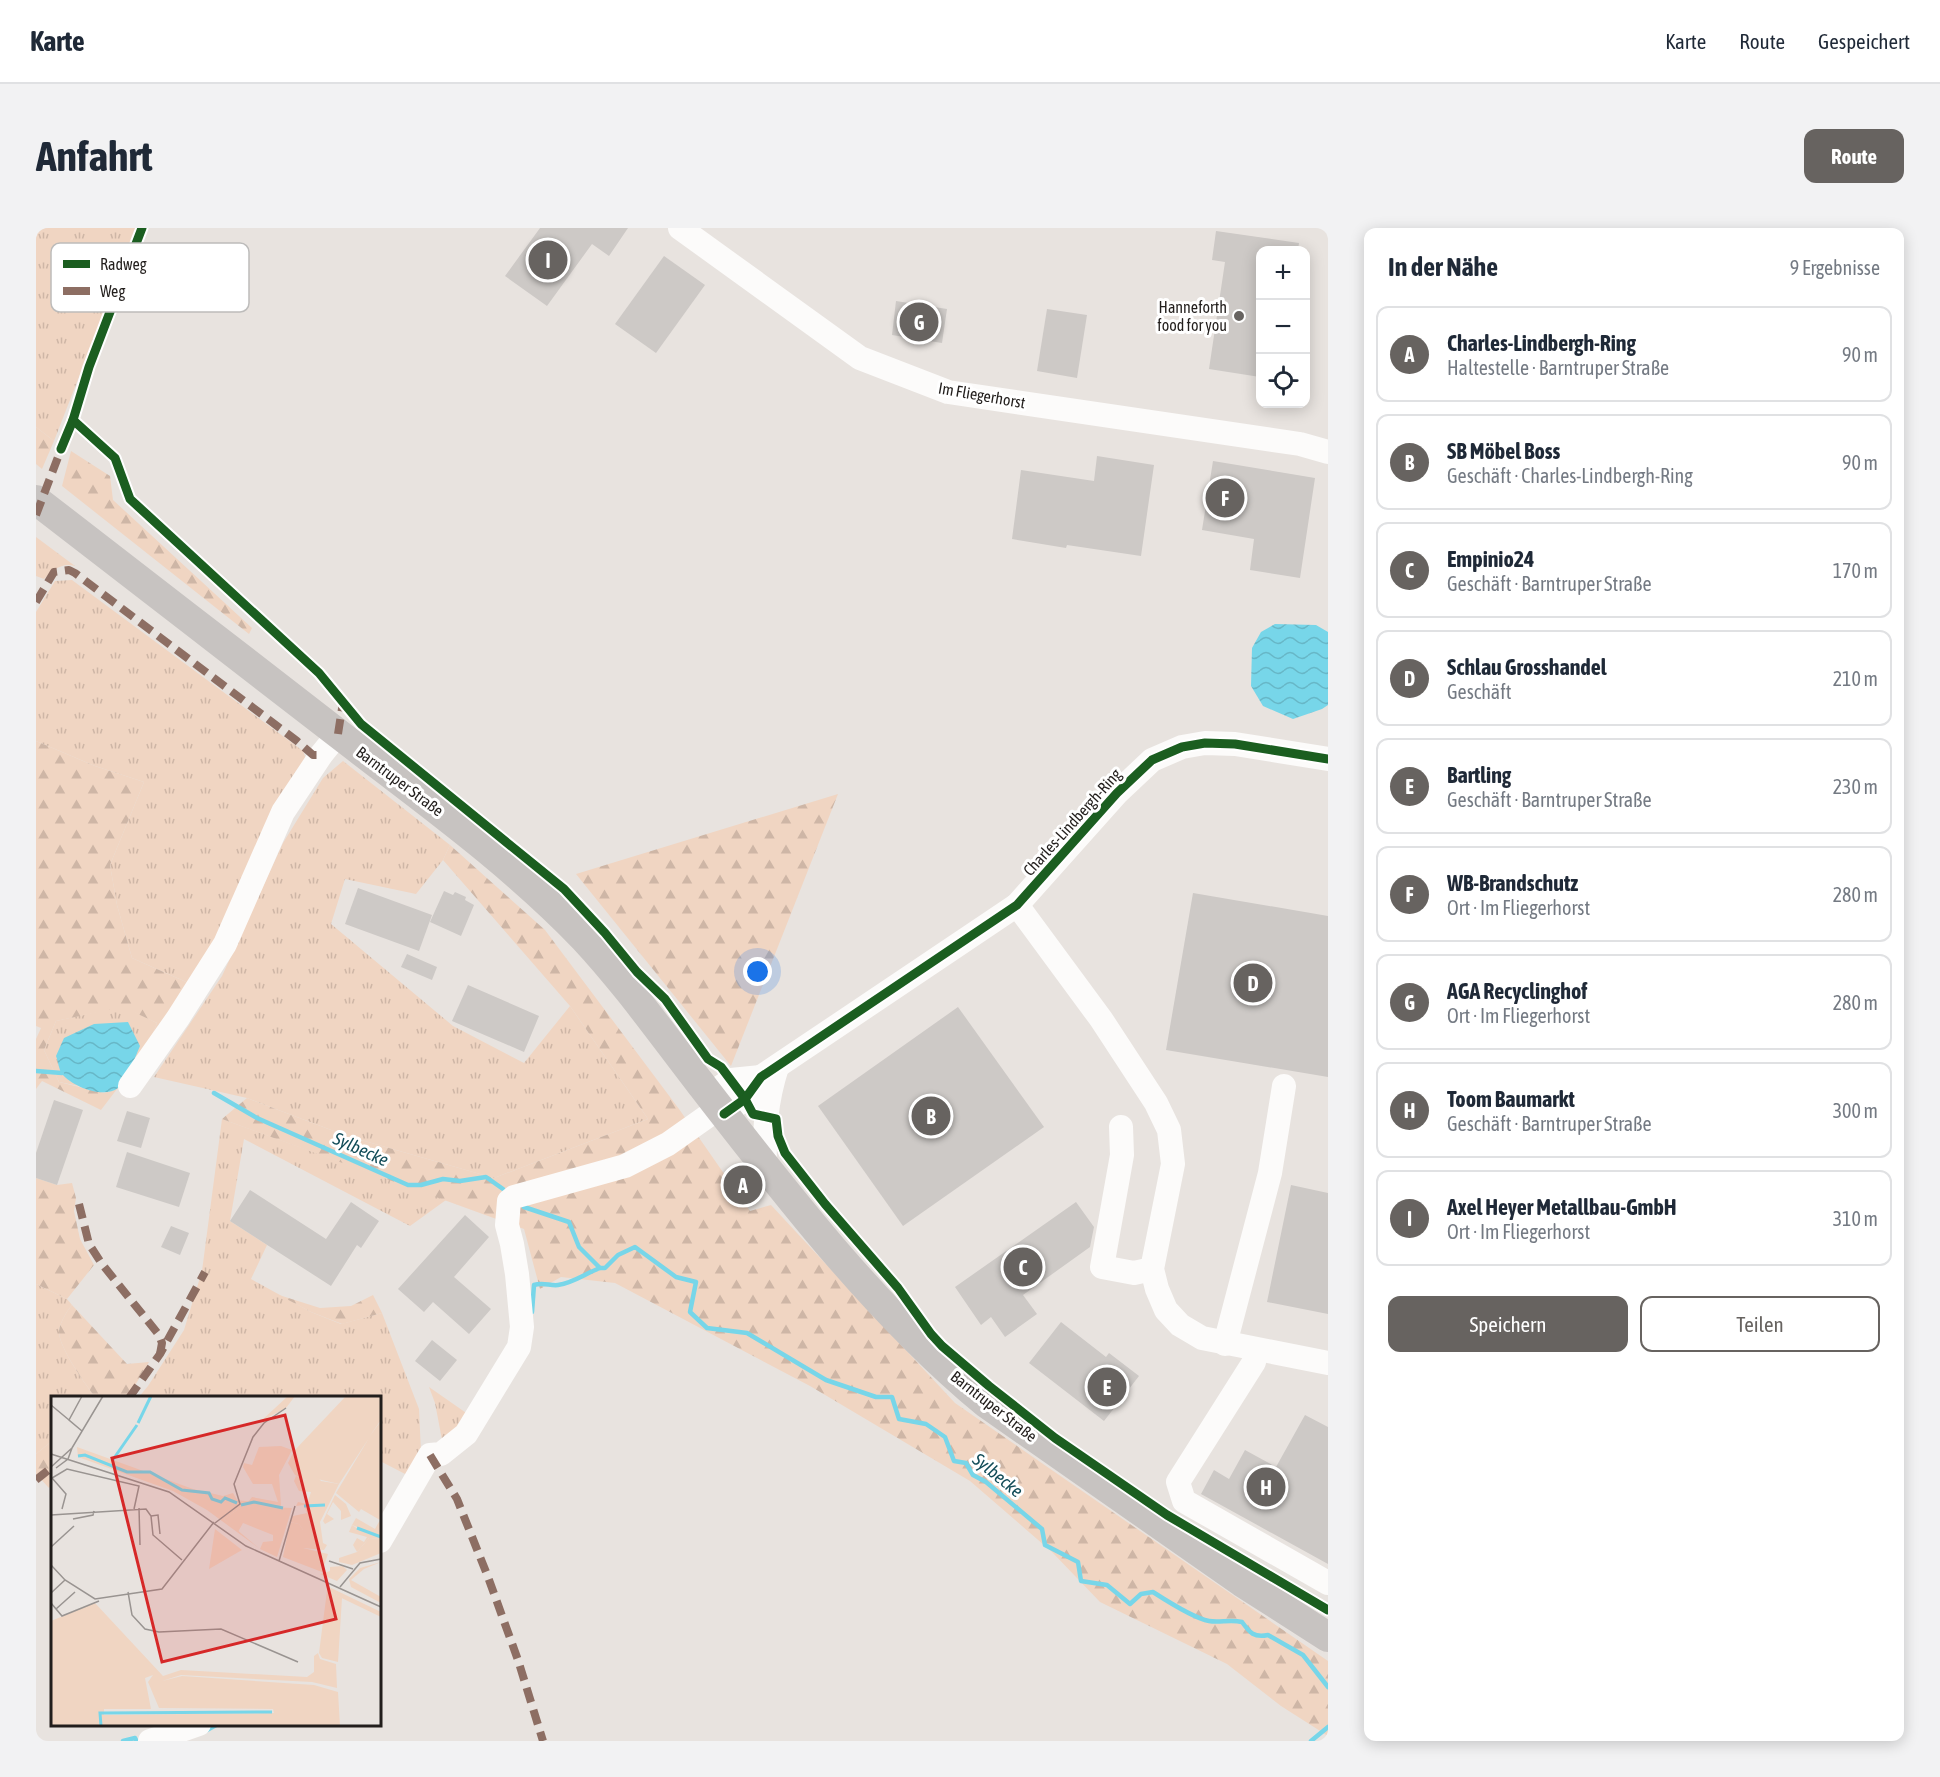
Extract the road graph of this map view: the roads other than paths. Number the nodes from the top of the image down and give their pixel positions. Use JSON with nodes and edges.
{"nodes":[{"id":1,"x":680,"y":228,"type":"edge"},
{"id":2,"x":1328,"y":452,"type":"edge"},
{"id":3,"x":36,"y":500,"type":"edge"},
{"id":4,"x":338,"y":734,"type":"junction"},
{"id":5,"x":1328,"y":759,"type":"edge"},
{"id":6,"x":1017,"y":905,"type":"junction"},
{"id":7,"x":769,"y":1072,"type":"junction"},
{"id":8,"x":133,"y":1082,"type":"dead end"},
{"id":9,"x":1284,"y":1086,"type":"dead end"},
{"id":10,"x":718,"y":1106,"type":"junction"},
{"id":11,"x":1121,"y":1127,"type":"dead end"},
{"id":12,"x":765,"y":1166,"type":"junction"},
{"id":13,"x":1152,"y":1269,"type":"junction"},
{"id":14,"x":1225,"y":1344,"type":"junction"},
{"id":15,"x":1256,"y":1350,"type":"junction"},
{"id":16,"x":1328,"y":1363,"type":"edge"},
{"id":17,"x":381,"y":1539,"type":"edge"},
{"id":18,"x":1328,"y":1583,"type":"edge"},
{"id":19,"x":1328,"y":1636,"type":"edge"},
{"id":20,"x":196,"y":1726,"type":"edge"},
{"id":21,"x":150,"y":1741,"type":"edge"}],
"edges":[{"from":1,"to":2,"type":"street","name":"Im Fliegerhorst"},
{"from":3,"to":4,"type":"main road","name":"Barntruper Straße"},
{"from":4,"to":8,"type":"street"},
{"from":4,"to":10,"type":"main road","name":"Barntruper Straße"},
{"from":5,"to":6,"type":"street","name":"Charles-Lindbergh-Ring"},
{"from":6,"to":7,"type":"street","name":"Charles-Lindbergh-Ring"},
{"from":6,"to":13,"type":"street"},
{"from":7,"to":10,"type":"street","name":"Charles-Lindbergh-Ring"},
{"from":7,"to":12,"type":"street"},
{"from":9,"to":14,"type":"street"},
{"from":10,"to":12,"type":"main road","name":"Barntruper Straße"},
{"from":10,"to":17,"type":"street"},
{"from":11,"to":13,"type":"street"},
{"from":12,"to":19,"type":"main road","name":"Barntruper Straße"},
{"from":13,"to":14,"type":"street"},
{"from":14,"to":15,"type":"street"},
{"from":15,"to":16,"type":"street"},
{"from":15,"to":18,"type":"street"},
{"from":20,"to":21,"type":"street"}]}
